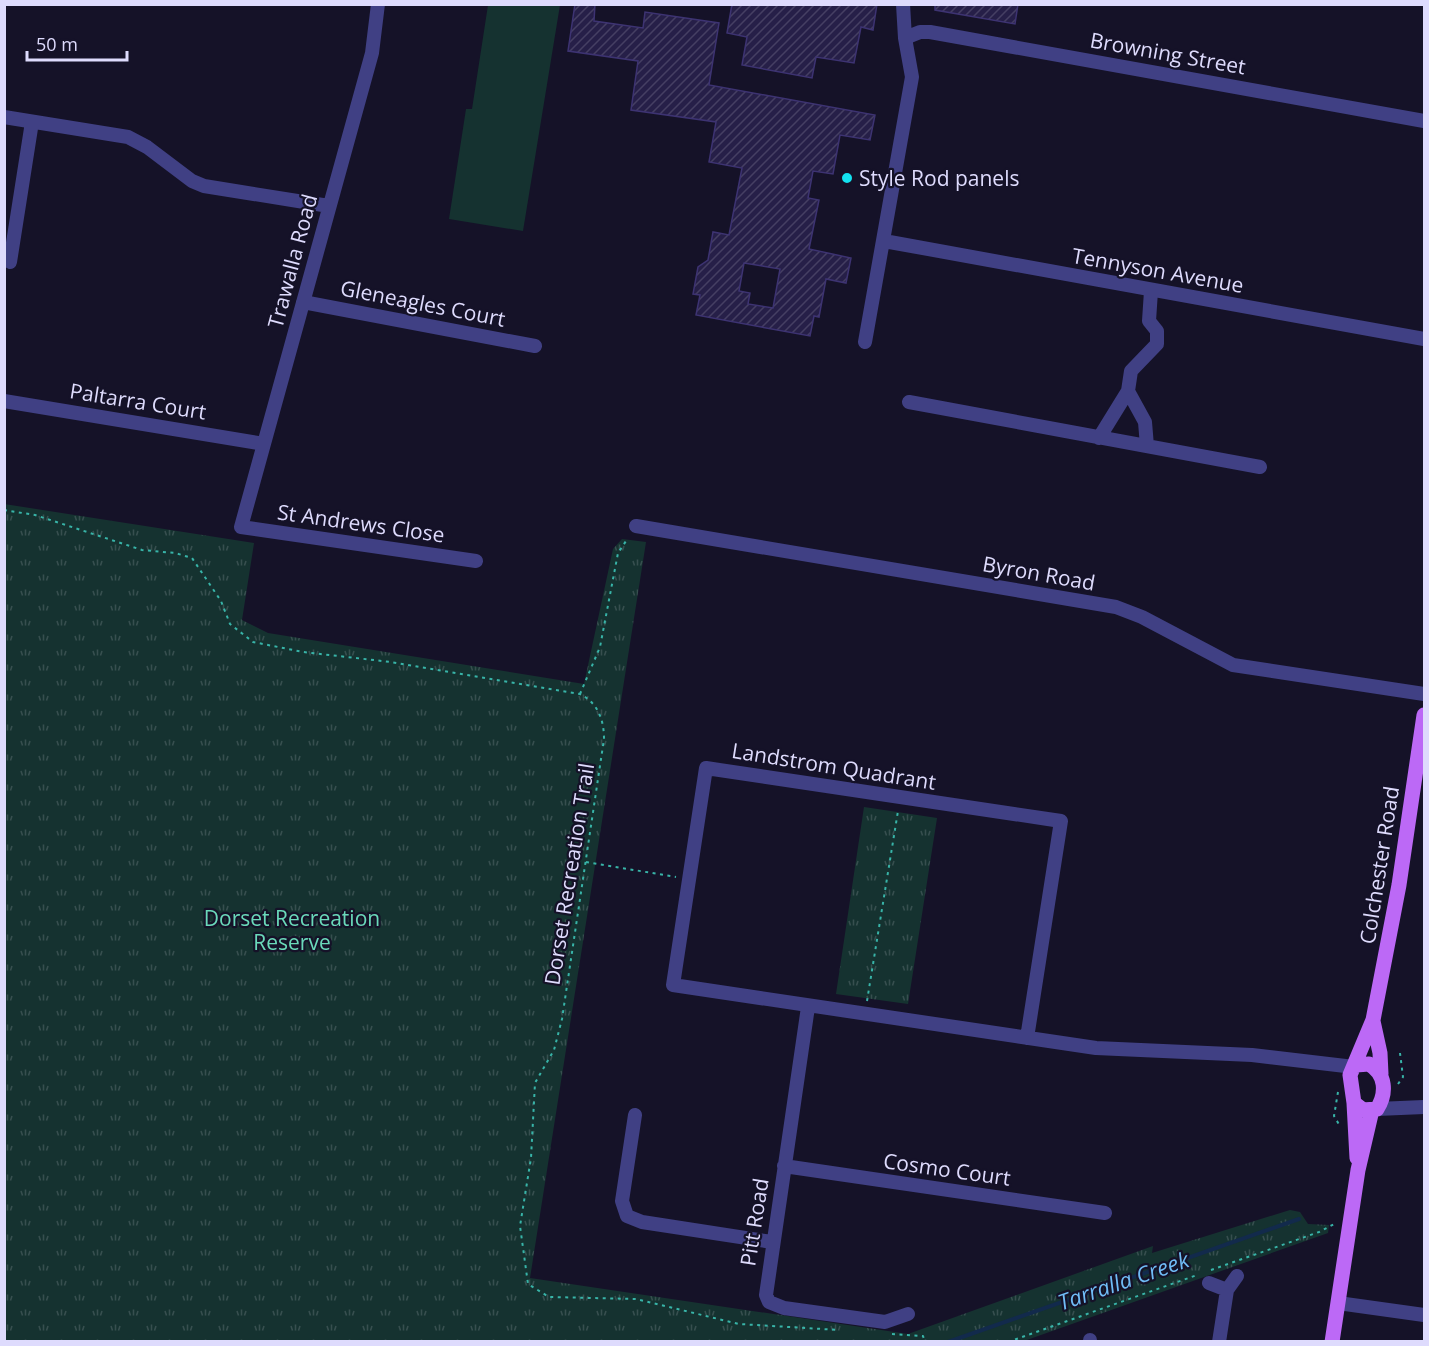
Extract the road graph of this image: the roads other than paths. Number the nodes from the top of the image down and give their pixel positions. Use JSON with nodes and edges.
{"nodes":[{"id":1,"x":378,"y":4,"type":"edge"},
{"id":2,"x":903,"y":4,"type":"edge"},
{"id":3,"x":905,"y":38,"type":"junction"},
{"id":4,"x":4,"y":117,"type":"edge"},
{"id":5,"x":1425,"y":121,"type":"edge"},
{"id":6,"x":32,"y":122,"type":"junction"},
{"id":7,"x":329,"y":206,"type":"junction"},
{"id":8,"x":884,"y":241,"type":"junction"},
{"id":9,"x":10,"y":262,"type":"dead end"},
{"id":10,"x":1151,"y":291,"type":"junction"},
{"id":11,"x":303,"y":302,"type":"junction"},
{"id":12,"x":1425,"y":339,"type":"edge"},
{"id":13,"x":865,"y":342,"type":"dead end"},
{"id":14,"x":535,"y":346,"type":"dead end"},
{"id":15,"x":1128,"y":391,"type":"junction"},
{"id":16,"x":4,"y":401,"type":"edge"},
{"id":17,"x":909,"y":402,"type":"dead end"},
{"id":18,"x":1099,"y":438,"type":"junction"},
{"id":19,"x":264,"y":444,"type":"junction"},
{"id":20,"x":1147,"y":446,"type":"junction"},
{"id":21,"x":1260,"y":467,"type":"dead end"},
{"id":22,"x":636,"y":526,"type":"road end"},
{"id":23,"x":241,"y":527,"type":"joint"},
{"id":24,"x":476,"y":561,"type":"dead end"},
{"id":25,"x":1425,"y":694,"type":"edge"},
{"id":26,"x":1425,"y":715,"type":"edge"},
{"id":27,"x":808,"y":1006,"type":"junction"},
{"id":28,"x":1373,"y":1020,"type":"junction"},
{"id":29,"x":1027,"y":1038,"type":"junction"},
{"id":30,"x":1320,"y":1065,"type":"junction"},
{"id":31,"x":1355,"y":1066,"type":"junction"},
{"id":32,"x":1344,"y":1082,"type":"junction"},
{"id":33,"x":1386,"y":1084,"type":"junction"},
{"id":34,"x":1354,"y":1103,"type":"junction"},
{"id":35,"x":1421,"y":1107,"type":"edge"},
{"id":36,"x":1375,"y":1109,"type":"junction"},
{"id":37,"x":635,"y":1116,"type":"dead end"},
{"id":38,"x":784,"y":1166,"type":"junction"},
{"id":39,"x":1358,"y":1170,"type":"junction"},
{"id":40,"x":1105,"y":1213,"type":"dead end"},
{"id":41,"x":772,"y":1242,"type":"junction"},
{"id":42,"x":1207,"y":1276,"type":"road end"},
{"id":43,"x":1237,"y":1276,"type":"dead end"},
{"id":44,"x":1227,"y":1290,"type":"junction"},
{"id":45,"x":1338,"y":1303,"type":"junction"},
{"id":46,"x":908,"y":1314,"type":"dead end"},
{"id":47,"x":1425,"y":1315,"type":"edge"},
{"id":48,"x":1219,"y":1341,"type":"edge"},
{"id":49,"x":1332,"y":1341,"type":"edge"}],
"edges":[{"from":1,"to":7,"type":"street","name":"Trawalla Road"},
{"from":2,"to":3,"type":"street"},
{"from":3,"to":5,"type":"street","name":"Browning Street"},
{"from":3,"to":8,"type":"street"},
{"from":4,"to":6,"type":"street"},
{"from":6,"to":7,"type":"street"},
{"from":6,"to":9,"type":"street"},
{"from":7,"to":11,"type":"street","name":"Trawalla Road"},
{"from":8,"to":10,"type":"street","name":"Tennyson Avenue"},
{"from":8,"to":13,"type":"street"},
{"from":10,"to":12,"type":"street","name":"Tennyson Avenue"},
{"from":10,"to":15,"type":"street"},
{"from":11,"to":14,"type":"street","name":"Gleneagles Court"},
{"from":11,"to":19,"type":"street","name":"Trawalla Road"},
{"from":15,"to":18,"type":"street"},
{"from":15,"to":20,"type":"street"},
{"from":16,"to":19,"type":"street","name":"Paltarra Court"},
{"from":17,"to":18,"type":"street"},
{"from":18,"to":20,"type":"street"},
{"from":19,"to":23,"type":"street","name":"Trawalla Road"},
{"from":20,"to":21,"type":"street"},
{"from":22,"to":25,"type":"street","name":"Byron Road"},
{"from":23,"to":24,"type":"street","name":"St Andrews Close"},
{"from":26,"to":28,"type":"main road","name":"Colchester Road"},
{"from":27,"to":29,"type":"street","name":"Landstrom Quadrant"},
{"from":27,"to":29,"type":"street","name":"Landstrom Quadrant"},
{"from":27,"to":38,"type":"street","name":"Pitt Road"},
{"from":28,"to":31,"type":"main road","name":"Colchester Road"},
{"from":28,"to":33,"type":"main road","name":"Colchester Road"},
{"from":29,"to":30,"type":"street","name":"Landstrom Quadrant"},
{"from":30,"to":31,"type":"street","name":"Landstrom Quadrant"},
{"from":30,"to":32,"type":"street","name":"Landstrom Quadrant"},
{"from":31,"to":32,"type":"main road"},
{"from":31,"to":33,"type":"main road"},
{"from":32,"to":34,"type":"main road"},
{"from":33,"to":35,"type":"street"},
{"from":33,"to":36,"type":"main road"},
{"from":34,"to":36,"type":"main road"},
{"from":34,"to":39,"type":"main road"},
{"from":35,"to":36,"type":"street"},
{"from":36,"to":39,"type":"main road"},
{"from":37,"to":41,"type":"street"},
{"from":38,"to":40,"type":"street","name":"Cosmo Court"},
{"from":38,"to":41,"type":"street","name":"Pitt Road"},
{"from":39,"to":45,"type":"main road"},
{"from":41,"to":46,"type":"street","name":"Pitt Road"},
{"from":42,"to":44,"type":"street"},
{"from":43,"to":44,"type":"street"},
{"from":44,"to":48,"type":"street"},
{"from":45,"to":47,"type":"street"},
{"from":45,"to":49,"type":"main road"}]}
